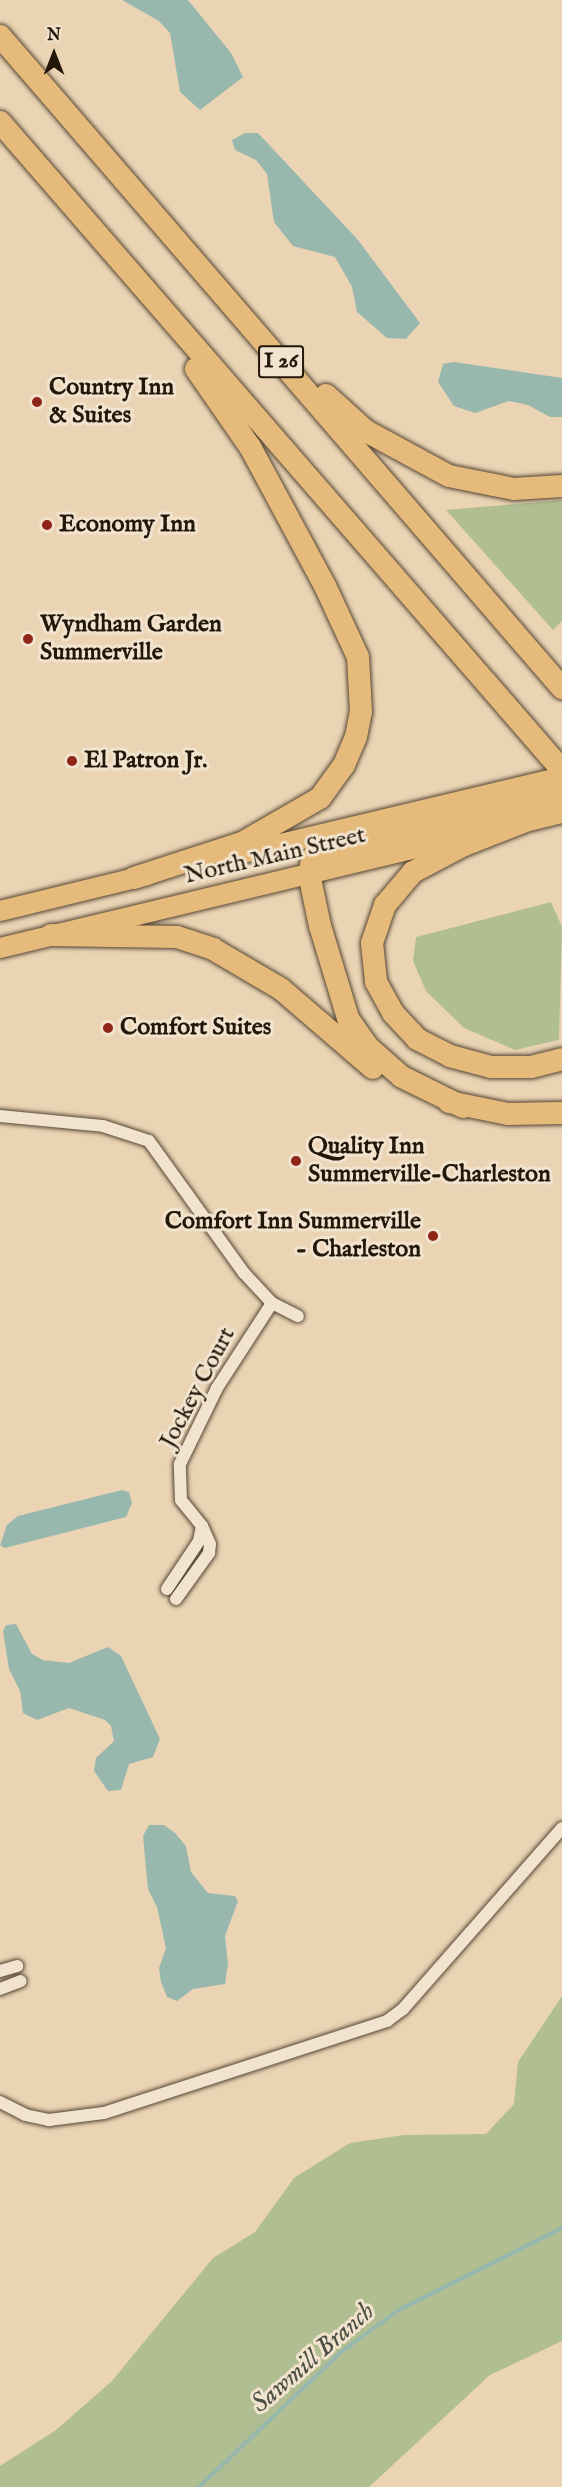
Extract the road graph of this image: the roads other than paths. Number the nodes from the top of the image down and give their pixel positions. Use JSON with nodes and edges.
{"nodes":[{"id":1,"x":0,"y":36,"type":"edge"},
{"id":2,"x":0,"y":122,"type":"edge"},
{"id":3,"x":143,"y":291,"type":"junction"},
{"id":4,"x":249,"y":326,"type":"junction"},
{"id":5,"x":562,"y":486,"type":"edge"},
{"id":6,"x":562,"y":688,"type":"edge"},
{"id":7,"x":560,"y":770,"type":"edge"},
{"id":8,"x":562,"y":796,"type":"edge"},
{"id":9,"x":510,"y":808,"type":"junction"},
{"id":10,"x":562,"y":813,"type":"edge"},
{"id":11,"x":309,"y":874,"type":"junction"},
{"id":12,"x":134,"y":878,"type":"junction"},
{"id":13,"x":0,"y":911,"type":"edge"},
{"id":14,"x":51,"y":936,"type":"junction"},
{"id":15,"x":0,"y":948,"type":"edge"},
{"id":16,"x":562,"y":1059,"type":"edge"},
{"id":17,"x":463,"y":1107,"type":"junction"},
{"id":18,"x":562,"y":1113,"type":"edge"},
{"id":19,"x":0,"y":1116,"type":"edge"},
{"id":20,"x":272,"y":1303,"type":"junction"},
{"id":21,"x":298,"y":1316,"type":"dead end"},
{"id":22,"x":202,"y":1526,"type":"junction"},
{"id":23,"x":167,"y":1589,"type":"dead end"},
{"id":24,"x":176,"y":1599,"type":"dead end"},
{"id":25,"x":562,"y":1828,"type":"edge"},
{"id":26,"x":17,"y":1966,"type":"dead end"},
{"id":27,"x":0,"y":1971,"type":"edge"},
{"id":28,"x":21,"y":1981,"type":"dead end"},
{"id":29,"x":0,"y":1989,"type":"edge"},
{"id":30,"x":0,"y":2102,"type":"edge"}],
"edges":[{"from":1,"to":4,"type":"highway","number":"I 26"},
{"from":2,"to":3,"type":"highway","number":"I 26"},
{"from":3,"to":7,"type":"highway","number":"I 26"},
{"from":3,"to":12,"type":"highway"},
{"from":4,"to":5,"type":"highway"},
{"from":4,"to":6,"type":"highway","number":"I 26"},
{"from":7,"to":9,"type":"main road","name":"North Main Street"},
{"from":8,"to":9,"type":"highway"},
{"from":9,"to":10,"type":"main road","name":"North Main Street"},
{"from":9,"to":11,"type":"highway"},
{"from":9,"to":12,"type":"main road","name":"North Main Street"},
{"from":9,"to":16,"type":"highway"},
{"from":11,"to":14,"type":"main road","name":"North Main Street"},
{"from":11,"to":17,"type":"highway"},
{"from":12,"to":13,"type":"main road","name":"North Main Street"},
{"from":14,"to":15,"type":"main road","name":"North Main Street"},
{"from":14,"to":17,"type":"highway"},
{"from":17,"to":18,"type":"highway"},
{"from":19,"to":20,"type":"street"},
{"from":20,"to":21,"type":"street"},
{"from":20,"to":22,"type":"street","name":"Jockey Court"},
{"from":22,"to":23,"type":"street"},
{"from":22,"to":24,"type":"street","name":"Jockey Court"},
{"from":25,"to":30,"type":"street"},
{"from":26,"to":27,"type":"street"},
{"from":28,"to":29,"type":"street"}]}
